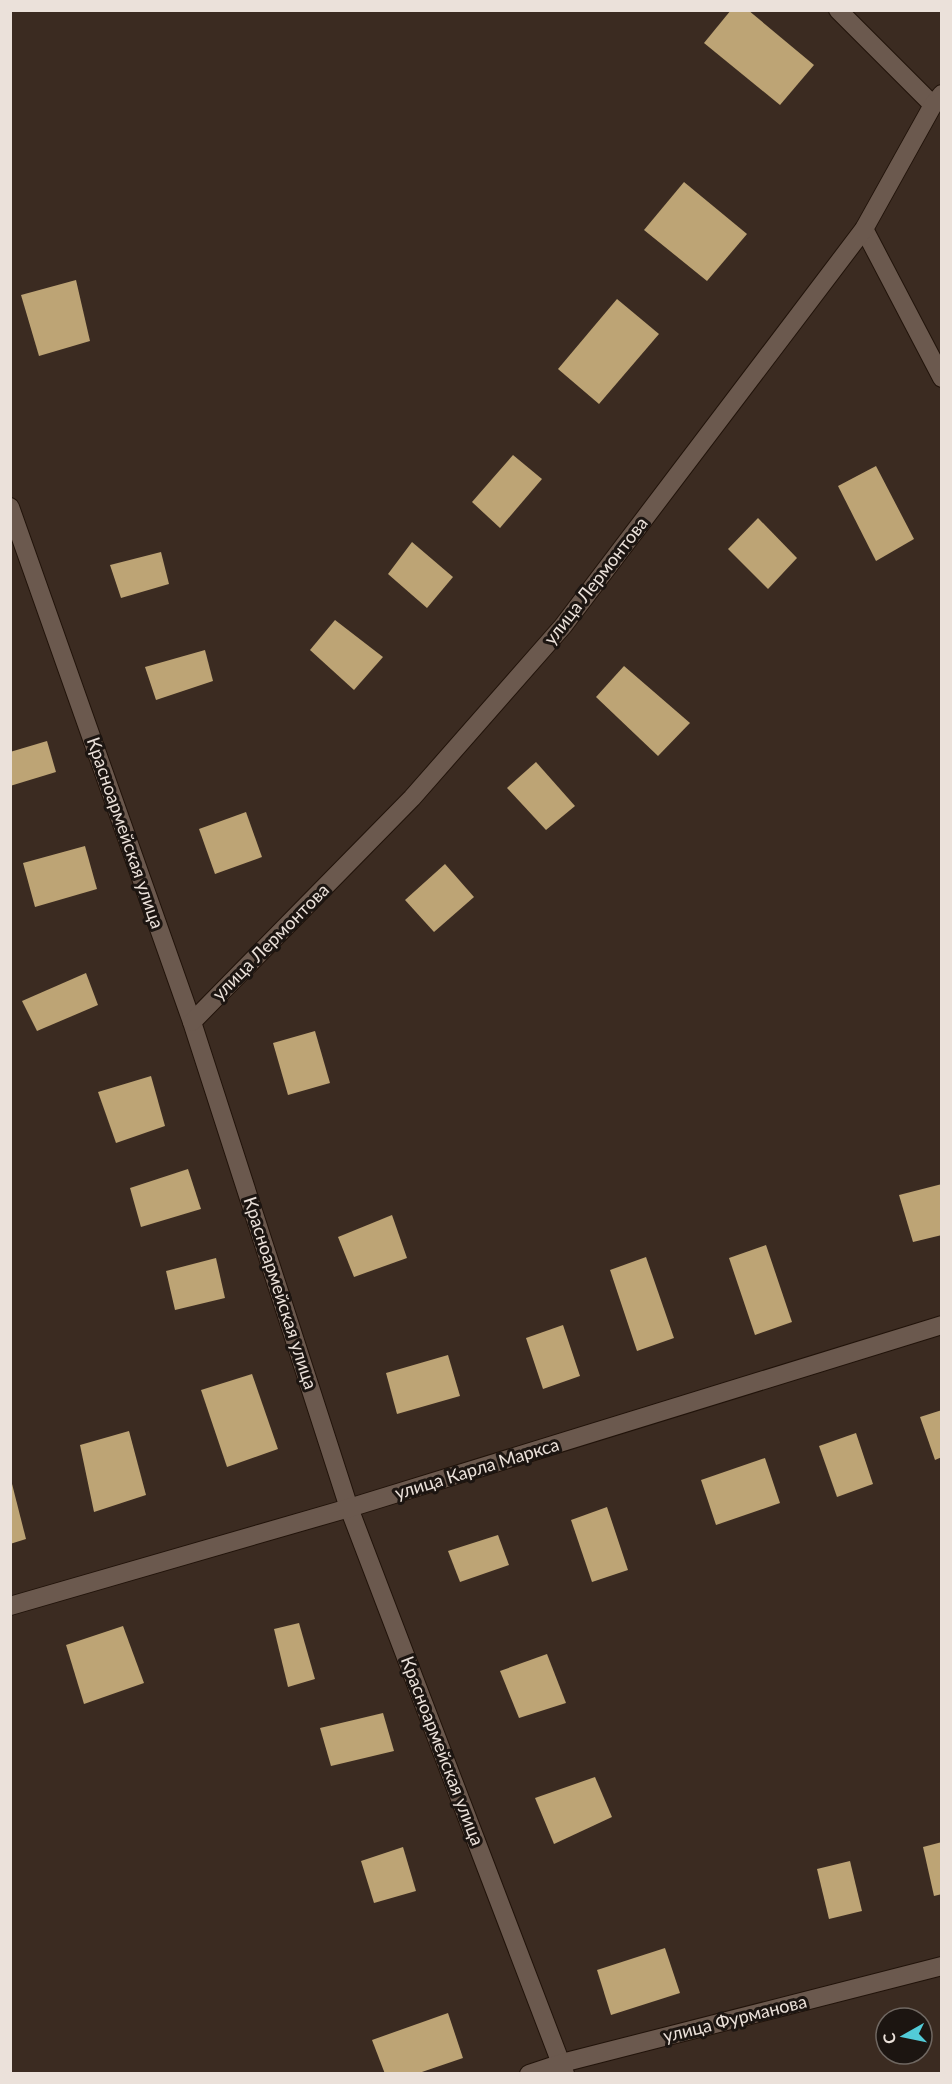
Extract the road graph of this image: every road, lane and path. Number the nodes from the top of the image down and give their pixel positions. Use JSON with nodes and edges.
{"nodes":[{"id":1,"x":838,"y":10,"type":"edge"},
{"id":2,"x":937,"y":99,"type":"edge"},
{"id":3,"x":864,"y":229,"type":"junction"},
{"id":4,"x":942,"y":378,"type":"edge"},
{"id":5,"x":10,"y":507,"type":"edge"},
{"id":6,"x":192,"y":1022,"type":"junction"},
{"id":7,"x":942,"y":1325,"type":"edge"},
{"id":8,"x":349,"y":1509,"type":"junction"},
{"id":9,"x":10,"y":1606,"type":"edge"},
{"id":10,"x":942,"y":1966,"type":"edge"},
{"id":11,"x":563,"y":2068,"type":"edge"},
{"id":12,"x":529,"y":2073,"type":"edge"}],
"edges":[{"from":1,"to":2,"type":"street"},
{"from":2,"to":3,"type":"street","name":"улица Лермонтова"},
{"from":3,"to":4,"type":"street"},
{"from":3,"to":6,"type":"street","name":"улица Лермонтова"},
{"from":5,"to":6,"type":"street","name":"Красноармейская улица"},
{"from":6,"to":8,"type":"street","name":"Красноармейская улица"},
{"from":7,"to":8,"type":"street","name":"улица Карла Маркса"},
{"from":8,"to":9,"type":"street","name":"улица Карла Маркса"},
{"from":8,"to":11,"type":"street","name":"Красноармейская улица"},
{"from":10,"to":11,"type":"street","name":"улица Фурманова"},
{"from":11,"to":12,"type":"street","name":"улица Фурманова"}]}
